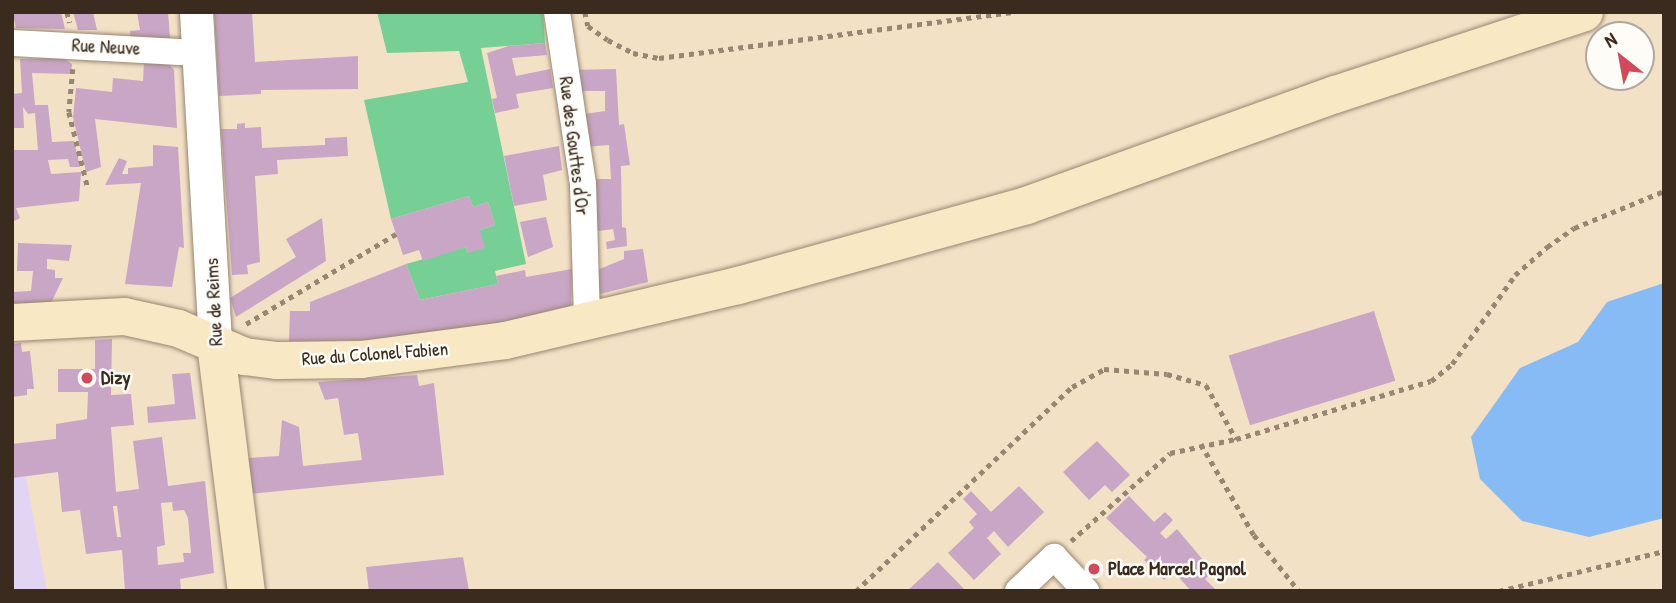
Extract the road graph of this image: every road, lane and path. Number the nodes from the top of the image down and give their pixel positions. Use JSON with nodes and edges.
{"nodes":[{"id":1,"x":196,"y":12,"type":"edge"},
{"id":2,"x":557,"y":12,"type":"edge"},
{"id":3,"x":585,"y":12,"type":"edge"},
{"id":4,"x":1015,"y":12,"type":"edge"},
{"id":5,"x":1584,"y":12,"type":"edge"},
{"id":6,"x":12,"y":43,"type":"edge"},
{"id":7,"x":76,"y":45,"type":"junction"},
{"id":8,"x":199,"y":53,"type":"junction"},
{"id":9,"x":88,"y":188,"type":"dead end"},
{"id":10,"x":1664,"y":191,"type":"edge"},
{"id":11,"x":396,"y":234,"type":"dead end"},
{"id":12,"x":12,"y":322,"type":"edge"},
{"id":13,"x":587,"y":322,"type":"junction"},
{"id":14,"x":215,"y":342,"type":"junction"},
{"id":15,"x":1236,"y":439,"type":"junction"},
{"id":16,"x":1200,"y":444,"type":"junction"},
{"id":17,"x":1664,"y":551,"type":"edge"},
{"id":18,"x":1054,"y":557,"type":"junction"},
{"id":19,"x":246,"y":591,"type":"edge"},
{"id":20,"x":856,"y":591,"type":"edge"},
{"id":21,"x":1018,"y":591,"type":"edge"},
{"id":22,"x":1086,"y":591,"type":"edge"},
{"id":23,"x":1299,"y":591,"type":"edge"},
{"id":24,"x":1499,"y":591,"type":"edge"}],
"edges":[{"from":1,"to":8,"type":"street","name":"Rue de Reims"},
{"from":2,"to":13,"type":"street","name":"Rue des Gouttes d'Or"},
{"from":3,"to":4,"type":"path"},
{"from":5,"to":13,"type":"main road","name":"Rue du Colonel Fabien"},
{"from":6,"to":7,"type":"street","name":"Rue Neuve"},
{"from":7,"to":8,"type":"street","name":"Rue Neuve"},
{"from":7,"to":9,"type":"path"},
{"from":8,"to":14,"type":"street","name":"Rue de Reims"},
{"from":10,"to":15,"type":"path"},
{"from":11,"to":14,"type":"path"},
{"from":12,"to":14,"type":"main road","name":"Rue du Colonel Fabien"},
{"from":13,"to":14,"type":"main road","name":"Rue du Colonel Fabien"},
{"from":14,"to":19,"type":"main road","name":"Rue de Reims"},
{"from":15,"to":16,"type":"path"},
{"from":15,"to":20,"type":"path"},
{"from":16,"to":18,"type":"path"},
{"from":16,"to":23,"type":"path"},
{"from":17,"to":24,"type":"path"},
{"from":18,"to":21,"type":"street"},
{"from":18,"to":22,"type":"street"}]}
